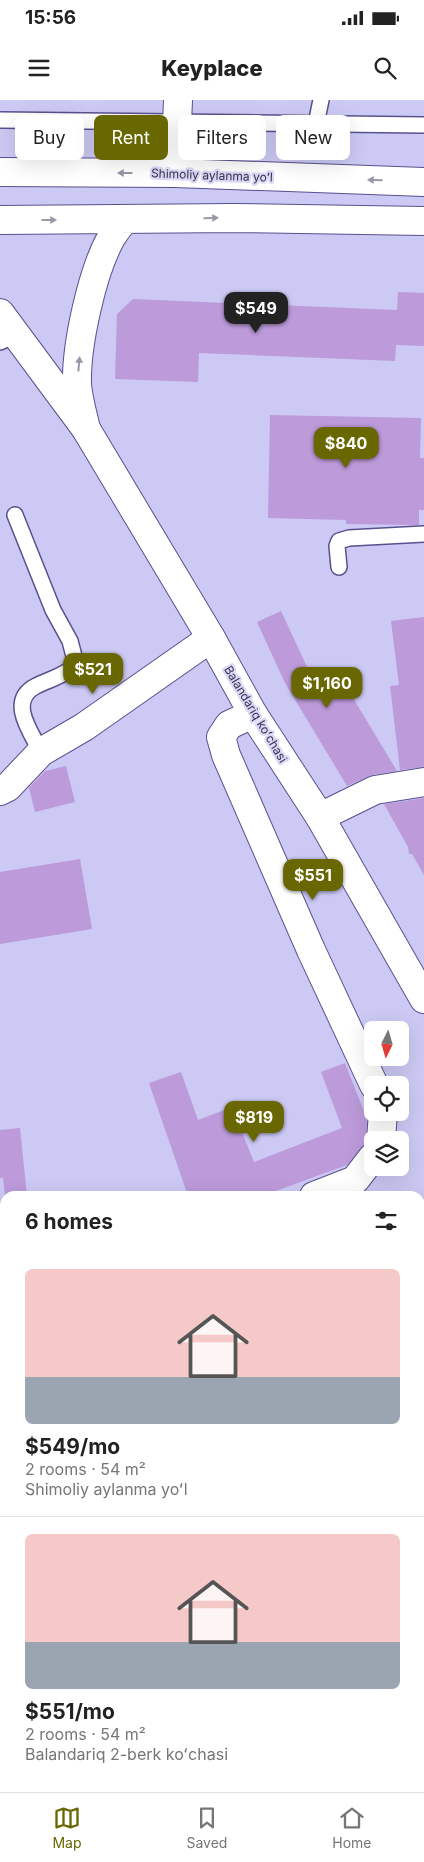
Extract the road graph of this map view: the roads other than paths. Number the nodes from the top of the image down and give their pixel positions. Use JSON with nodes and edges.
{"nodes":[{"id":1,"x":321,"y":100,"type":"edge"},
{"id":2,"x":177,"y":111,"type":"edge"},
{"id":3,"x":318,"y":115,"type":"edge"},
{"id":4,"x":0,"y":120,"type":"edge"},
{"id":5,"x":276,"y":120,"type":"edge"},
{"id":6,"x":350,"y":124,"type":"edge"},
{"id":7,"x":424,"y":125,"type":"edge"},
{"id":8,"x":0,"y":172,"type":"edge"},
{"id":9,"x":175,"y":173,"type":"junction"},
{"id":10,"x":424,"y":182,"type":"edge"},
{"id":11,"x":124,"y":219,"type":"junction"},
{"id":12,"x":0,"y":220,"type":"edge"},
{"id":13,"x":424,"y":221,"type":"edge"},
{"id":14,"x":0,"y":313,"type":"edge"},
{"id":15,"x":8,"y":339,"type":"edge"},
{"id":16,"x":86,"y":430,"type":"junction"},
{"id":17,"x":15,"y":515,"type":"dead end"},
{"id":18,"x":424,"y":534,"type":"edge"},
{"id":19,"x":339,"y":567,"type":"dead end"},
{"id":20,"x":211,"y":638,"type":"junction"},
{"id":21,"x":253,"y":714,"type":"junction"},
{"id":22,"x":41,"y":752,"type":"junction"},
{"id":23,"x":424,"y":782,"type":"edge"},
{"id":24,"x":0,"y":792,"type":"edge"},
{"id":25,"x":320,"y":817,"type":"junction"},
{"id":26,"x":424,"y":1000,"type":"edge"},
{"id":27,"x":370,"y":1076,"type":"edge"},
{"id":28,"x":364,"y":1168,"type":"edge"},
{"id":29,"x":327,"y":1191,"type":"edge"}],
"edges":[{"from":1,"to":3,"type":"lane"},
{"from":2,"to":4,"type":"lane"},
{"from":2,"to":5,"type":"lane"},
{"from":2,"to":9,"type":"street"},
{"from":6,"to":7,"type":"lane"},
{"from":9,"to":8,"type":"street","name":"Shimoliy aylanma yoʻl","one_way":true},
{"from":10,"to":9,"type":"street","name":"Shimoliy aylanma yoʻl","one_way":true},
{"from":12,"to":11,"type":"street","one_way":true},
{"from":11,"to":13,"type":"street","one_way":true},
{"from":16,"to":11,"type":"street","one_way":true},
{"from":14,"to":15,"type":"street"},
{"from":15,"to":16,"type":"street"},
{"from":16,"to":20,"type":"street","name":"Balandariq koʻchasi"},
{"from":17,"to":22,"type":"lane"},
{"from":18,"to":19,"type":"lane"},
{"from":20,"to":21,"type":"street","name":"Balandariq koʻchasi"},
{"from":20,"to":22,"type":"street"},
{"from":21,"to":25,"type":"street","name":"Balandariq koʻchasi"},
{"from":21,"to":27,"type":"street"},
{"from":22,"to":24,"type":"street"},
{"from":23,"to":25,"type":"street"},
{"from":25,"to":26,"type":"street","name":"Balandariq koʻchasi"},
{"from":28,"to":29,"type":"street"}]}
